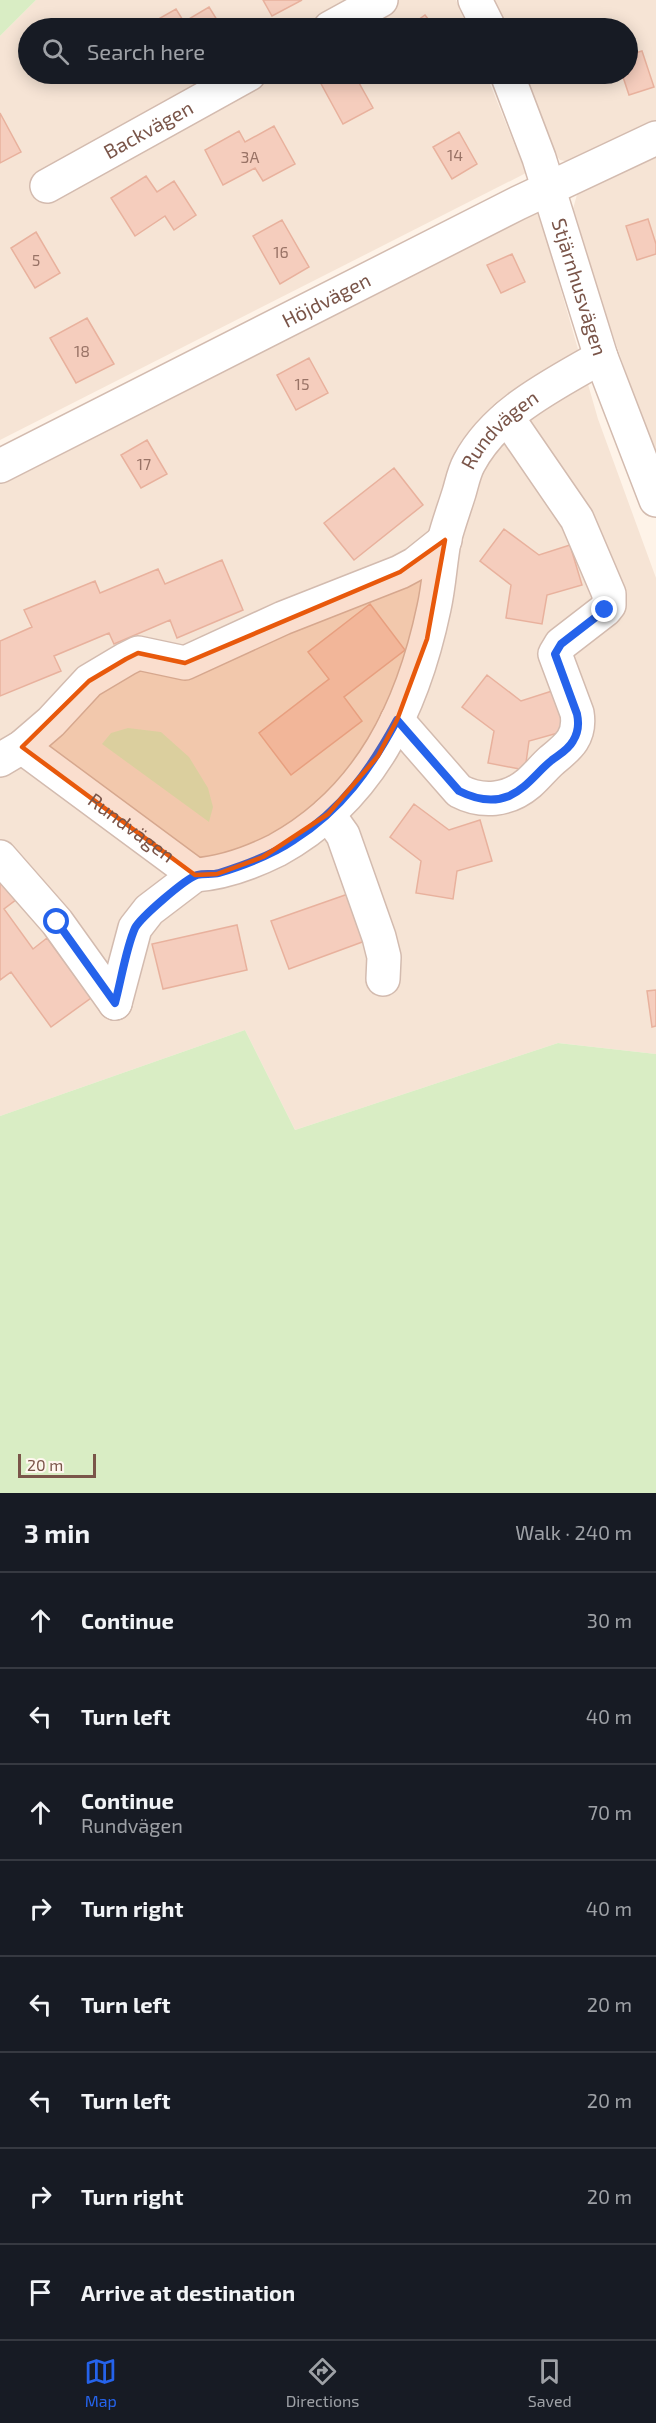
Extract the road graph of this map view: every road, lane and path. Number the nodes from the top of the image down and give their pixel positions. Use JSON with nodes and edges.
{"nodes":[{"id":1,"x":381,"y":0,"type":"edge"},
{"id":2,"x":475,"y":0,"type":"edge"},
{"id":3,"x":348,"y":18,"type":"edge"},
{"id":4,"x":484,"y":18,"type":"edge"},
{"id":5,"x":231,"y":84,"type":"edge"},
{"id":6,"x":511,"y":84,"type":"edge"},
{"id":7,"x":656,"y":138,"type":"edge"},
{"id":8,"x":46,"y":186,"type":"dead end"},
{"id":9,"x":549,"y":189,"type":"junction"},
{"id":10,"x":601,"y":357,"type":"junction"},
{"id":11,"x":507,"y":417,"type":"junction"},
{"id":12,"x":0,"y":466,"type":"edge"},
{"id":13,"x":656,"y":500,"type":"edge"},
{"id":14,"x":445,"y":540,"type":"junction"},
{"id":15,"x":397,"y":720,"type":"junction"},
{"id":16,"x":11,"y":753,"type":"edge"},
{"id":17,"x":328,"y":814,"type":"junction"},
{"id":18,"x":0,"y":857,"type":"edge"},
{"id":19,"x":195,"y":875,"type":"junction"},
{"id":20,"x":383,"y":979,"type":"dead end"}],
"edges":[{"from":1,"to":3,"type":"street"},
{"from":2,"to":4,"type":"street"},
{"from":5,"to":8,"type":"street","name":"Backvägen"},
{"from":6,"to":9,"type":"street","name":"Stjärnhusvägen"},
{"from":7,"to":9,"type":"street","name":"Höjdvägen"},
{"from":9,"to":10,"type":"street","name":"Stjärnhusvägen"},
{"from":9,"to":12,"type":"street","name":"Höjdvägen"},
{"from":10,"to":11,"type":"street","name":"Rundvägen"},
{"from":10,"to":13,"type":"street","name":"Stjärnhusvägen"},
{"from":11,"to":14,"type":"street","name":"Rundvägen"},
{"from":11,"to":15,"type":"street"},
{"from":14,"to":15,"type":"street","name":"Rundvägen"},
{"from":14,"to":16,"type":"street","name":"Rundvägen"},
{"from":15,"to":17,"type":"street","name":"Rundvägen"},
{"from":16,"to":19,"type":"street","name":"Rundvägen"},
{"from":17,"to":19,"type":"street","name":"Rundvägen"},
{"from":17,"to":20,"type":"street"},
{"from":18,"to":19,"type":"street"}]}
